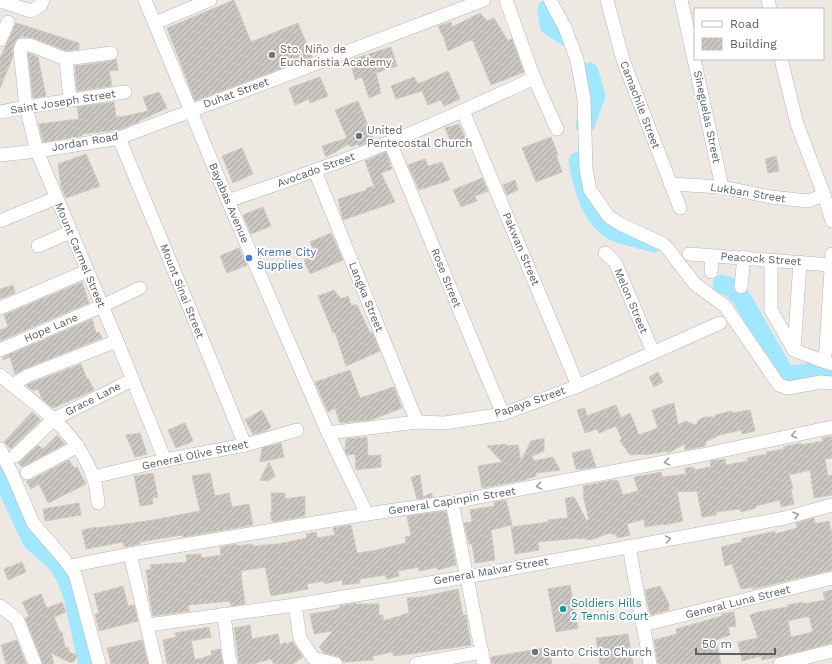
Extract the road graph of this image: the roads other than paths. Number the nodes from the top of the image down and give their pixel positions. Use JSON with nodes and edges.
{"nodes":[{"id":1,"x":43,"y":0,"type":"edge"},
{"id":2,"x":145,"y":0,"type":"edge"},
{"id":3,"x":210,"y":0,"type":"edge"},
{"id":4,"x":484,"y":0,"type":"edge"},
{"id":5,"x":506,"y":0,"type":"edge"},
{"id":6,"x":550,"y":0,"type":"edge"},
{"id":7,"x":607,"y":0,"type":"edge"},
{"id":8,"x":681,"y":0,"type":"edge"},
{"id":9,"x":0,"y":1,"type":"edge"},
{"id":10,"x":8,"y":22,"type":"dead end"},
{"id":11,"x":155,"y":23,"type":"junction"},
{"id":12,"x":0,"y":40,"type":"edge"},
{"id":13,"x":112,"y":53,"type":"dead end"},
{"id":14,"x":66,"y":59,"type":"junction"},
{"id":15,"x":694,"y":59,"type":"edge"},
{"id":16,"x":694,"y":60,"type":"edge"},
{"id":17,"x":781,"y":60,"type":"edge"},
{"id":18,"x":534,"y":78,"type":"junction"},
{"id":19,"x":125,"y":92,"type":"dead end"},
{"id":20,"x":70,"y":100,"type":"junction"},
{"id":21,"x":26,"y":107,"type":"junction"},
{"id":22,"x":190,"y":110,"type":"junction"},
{"id":23,"x":463,"y":111,"type":"junction"},
{"id":24,"x":0,"y":112,"type":"edge"},
{"id":25,"x":556,"y":129,"type":"dead end"},
{"id":26,"x":119,"y":138,"type":"junction"},
{"id":27,"x":390,"y":142,"type":"junction"},
{"id":28,"x":37,"y":151,"type":"junction"},
{"id":29,"x":0,"y":155,"type":"edge"},
{"id":30,"x":315,"y":171,"type":"junction"},
{"id":31,"x":670,"y":184,"type":"junction"},
{"id":32,"x":722,"y":187,"type":"junction"},
{"id":33,"x":824,"y":195,"type":"junction"},
{"id":34,"x":56,"y":198,"type":"junction"},
{"id":35,"x":228,"y":202,"type":"junction"},
{"id":36,"x":680,"y":208,"type":"dead end"},
{"id":37,"x":0,"y":221,"type":"edge"},
{"id":38,"x":832,"y":221,"type":"edge"},
{"id":39,"x":70,"y":232,"type":"junction"},
{"id":40,"x":38,"y":246,"type":"dead end"},
{"id":41,"x":605,"y":254,"type":"dead end"},
{"id":42,"x":689,"y":254,"type":"dead end"},
{"id":43,"x":712,"y":256,"type":"junction"},
{"id":44,"x":744,"y":257,"type":"junction"},
{"id":45,"x":771,"y":260,"type":"junction"},
{"id":46,"x":832,"y":261,"type":"edge"},
{"id":47,"x":800,"y":262,"type":"junction"},
{"id":48,"x":88,"y":271,"type":"junction"},
{"id":49,"x":711,"y":272,"type":"dead end"},
{"id":50,"x":741,"y":287,"type":"dead end"},
{"id":51,"x":140,"y":288,"type":"dead end"},
{"id":52,"x":102,"y":306,"type":"junction"},
{"id":53,"x":0,"y":308,"type":"edge"},
{"id":54,"x":720,"y":323,"type":"dead end"},
{"id":55,"x":117,"y":341,"type":"junction"},
{"id":56,"x":0,"y":350,"type":"edge"},
{"id":57,"x":794,"y":350,"type":"junction"},
{"id":58,"x":653,"y":352,"type":"junction"},
{"id":59,"x":828,"y":362,"type":"edge"},
{"id":60,"x":0,"y":375,"type":"edge"},
{"id":61,"x":132,"y":380,"type":"junction"},
{"id":62,"x":832,"y":383,"type":"edge"},
{"id":63,"x":12,"y":385,"type":"junction"},
{"id":64,"x":578,"y":386,"type":"junction"},
{"id":65,"x":503,"y":414,"type":"junction"},
{"id":66,"x":54,"y":419,"type":"junction"},
{"id":67,"x":417,"y":422,"type":"junction"},
{"id":68,"x":832,"y":427,"type":"edge"},
{"id":69,"x":297,"y":430,"type":"dead end"},
{"id":70,"x":328,"y":433,"type":"junction"},
{"id":71,"x":245,"y":445,"type":"junction"},
{"id":72,"x":78,"y":446,"type":"junction"},
{"id":73,"x":0,"y":449,"type":"edge"},
{"id":74,"x":15,"y":456,"type":"dead end"},
{"id":75,"x":165,"y":460,"type":"junction"},
{"id":76,"x":27,"y":472,"type":"dead end"},
{"id":77,"x":93,"y":477,"type":"junction"},
{"id":78,"x":452,"y":502,"type":"junction"},
{"id":79,"x":98,"y":503,"type":"dead end"},
{"id":80,"x":832,"y":505,"type":"edge"},
{"id":81,"x":367,"y":514,"type":"junction"},
{"id":82,"x":630,"y":546,"type":"junction"},
{"id":83,"x":130,"y":554,"type":"junction"},
{"id":84,"x":70,"y":566,"type":"junction"},
{"id":85,"x":466,"y":577,"type":"junction"},
{"id":86,"x":832,"y":578,"type":"edge"},
{"id":87,"x":295,"y":605,"type":"junction"},
{"id":88,"x":0,"y":606,"type":"edge"},
{"id":89,"x":224,"y":614,"type":"junction"},
{"id":90,"x":148,"y":625,"type":"junction"},
{"id":91,"x":643,"y":625,"type":"junction"},
{"id":92,"x":832,"y":651,"type":"edge"},
{"id":93,"x":483,"y":658,"type":"edge"},
{"id":94,"x":35,"y":664,"type":"edge"},
{"id":95,"x":99,"y":664,"type":"edge"},
{"id":96,"x":156,"y":664,"type":"edge"},
{"id":97,"x":231,"y":664,"type":"edge"},
{"id":98,"x":336,"y":664,"type":"edge"},
{"id":99,"x":416,"y":664,"type":"edge"},
{"id":100,"x":650,"y":664,"type":"edge"},
{"id":101,"x":780,"y":664,"type":"edge"}],
"edges":[{"from":1,"to":9,"type":"street"},
{"from":2,"to":11,"type":"street","name":"Bayabas Avenue"},
{"from":3,"to":11,"type":"street"},
{"from":4,"to":22,"type":"street","name":"Duhat Street"},
{"from":5,"to":18,"type":"street"},
{"from":6,"to":62,"type":"street"},
{"from":7,"to":31,"type":"street","name":"Camachile Street"},
{"from":8,"to":15,"type":"street","name":"Sineguelas Street"},
{"from":10,"to":12,"type":"street"},
{"from":11,"to":22,"type":"street","name":"Bayabas Avenue"},
{"from":13,"to":14,"type":"street"},
{"from":14,"to":20,"type":"street"},
{"from":14,"to":21,"type":"street","name":"Mount Carmel Street"},
{"from":16,"to":32,"type":"street","name":"Sineguelas Street"},
{"from":17,"to":33,"type":"street"},
{"from":18,"to":23,"type":"street","name":"Avocado Street"},
{"from":18,"to":25,"type":"street"},
{"from":19,"to":20,"type":"street","name":"Saint Joseph Street"},
{"from":20,"to":21,"type":"street","name":"Saint Joseph Street"},
{"from":21,"to":24,"type":"street","name":"Saint Joseph Street"},
{"from":21,"to":28,"type":"street","name":"Mount Carmel Street"},
{"from":22,"to":26,"type":"street","name":"Jordan Road"},
{"from":22,"to":35,"type":"street","name":"Bayabas Avenue"},
{"from":23,"to":27,"type":"street","name":"Avocado Street"},
{"from":23,"to":64,"type":"street","name":"Pakwan Street"},
{"from":26,"to":28,"type":"street","name":"Jordan Road"},
{"from":26,"to":71,"type":"street","name":"Mount Sinai Street"},
{"from":27,"to":30,"type":"street","name":"Avocado Street"},
{"from":27,"to":65,"type":"street","name":"Rose Street"},
{"from":28,"to":29,"type":"street","name":"Jordan Road"},
{"from":28,"to":34,"type":"street","name":"Mount Carmel Street"},
{"from":30,"to":35,"type":"street","name":"Avocado Street"},
{"from":30,"to":67,"type":"street","name":"Langka Street"},
{"from":31,"to":32,"type":"street","name":"Lukban Street"},
{"from":31,"to":36,"type":"street","name":"Camachile Street"},
{"from":32,"to":33,"type":"street","name":"Lukban Street"},
{"from":33,"to":38,"type":"street"},
{"from":34,"to":37,"type":"street"},
{"from":34,"to":39,"type":"street","name":"Mount Carmel Street"},
{"from":35,"to":70,"type":"street","name":"Bayabas Avenue"},
{"from":39,"to":40,"type":"street"},
{"from":39,"to":48,"type":"street","name":"Mount Carmel Street"},
{"from":41,"to":58,"type":"street","name":"Melon Street"},
{"from":42,"to":43,"type":"street","name":"Peacock Street"},
{"from":43,"to":44,"type":"street","name":"Peacock Street"},
{"from":43,"to":49,"type":"street"},
{"from":44,"to":45,"type":"street","name":"Peacock Street"},
{"from":44,"to":50,"type":"street"},
{"from":45,"to":47,"type":"street","name":"Peacock Street"},
{"from":45,"to":57,"type":"street"},
{"from":46,"to":47,"type":"street","name":"Peacock Street"},
{"from":46,"to":59,"type":"street"},
{"from":47,"to":57,"type":"street"},
{"from":48,"to":52,"type":"street","name":"Mount Carmel Street"},
{"from":48,"to":53,"type":"street"},
{"from":51,"to":52,"type":"street","name":"Hope Lane"},
{"from":52,"to":55,"type":"street","name":"Mount Carmel Street"},
{"from":52,"to":56,"type":"street","name":"Hope Lane"},
{"from":54,"to":58,"type":"street","name":"Papaya Street"},
{"from":55,"to":61,"type":"street","name":"Mount Carmel Street"},
{"from":55,"to":63,"type":"street"},
{"from":57,"to":59,"type":"street"},
{"from":58,"to":64,"type":"street","name":"Papaya Street"},
{"from":60,"to":63,"type":"street"},
{"from":61,"to":66,"type":"street","name":"Grace Lane"},
{"from":61,"to":75,"type":"street","name":"Mount Carmel Street"},
{"from":63,"to":66,"type":"street"},
{"from":64,"to":65,"type":"street","name":"Papaya Street"},
{"from":65,"to":67,"type":"street","name":"Papaya Street"},
{"from":66,"to":72,"type":"street"},
{"from":66,"to":74,"type":"street","name":"Grace Lane"},
{"from":67,"to":70,"type":"street","name":"Papaya Street"},
{"from":68,"to":78,"type":"street","name":"General Capinpin Street","one_way":true},
{"from":69,"to":71,"type":"street","name":"General Olive Street"},
{"from":70,"to":81,"type":"street","name":"Bayabas Avenue"},
{"from":71,"to":75,"type":"street","name":"General Olive Street"},
{"from":72,"to":76,"type":"street"},
{"from":72,"to":77,"type":"street"},
{"from":73,"to":84,"type":"street"},
{"from":75,"to":77,"type":"street","name":"General Olive Street"},
{"from":77,"to":79,"type":"street"},
{"from":78,"to":81,"type":"street","name":"General Capinpin Street"},
{"from":78,"to":85,"type":"street"},
{"from":82,"to":80,"type":"street","name":"General Malvar Street","one_way":true},
{"from":81,"to":83,"type":"street","name":"General Capinpin Street"},
{"from":82,"to":85,"type":"street","name":"General Malvar Street"},
{"from":82,"to":91,"type":"street"},
{"from":83,"to":84,"type":"street","name":"General Capinpin Street"},
{"from":83,"to":90,"type":"street"},
{"from":84,"to":95,"type":"street"},
{"from":85,"to":87,"type":"street","name":"General Malvar Street"},
{"from":85,"to":93,"type":"street"},
{"from":86,"to":91,"type":"street","name":"General Luna Street"},
{"from":87,"to":89,"type":"street","name":"General Malvar Street"},
{"from":87,"to":98,"type":"street"},
{"from":88,"to":94,"type":"street"},
{"from":89,"to":90,"type":"street","name":"General Malvar Street"},
{"from":89,"to":97,"type":"street"},
{"from":90,"to":96,"type":"street"},
{"from":91,"to":100,"type":"street"},
{"from":92,"to":101,"type":"street"},
{"from":93,"to":99,"type":"street"}]}
